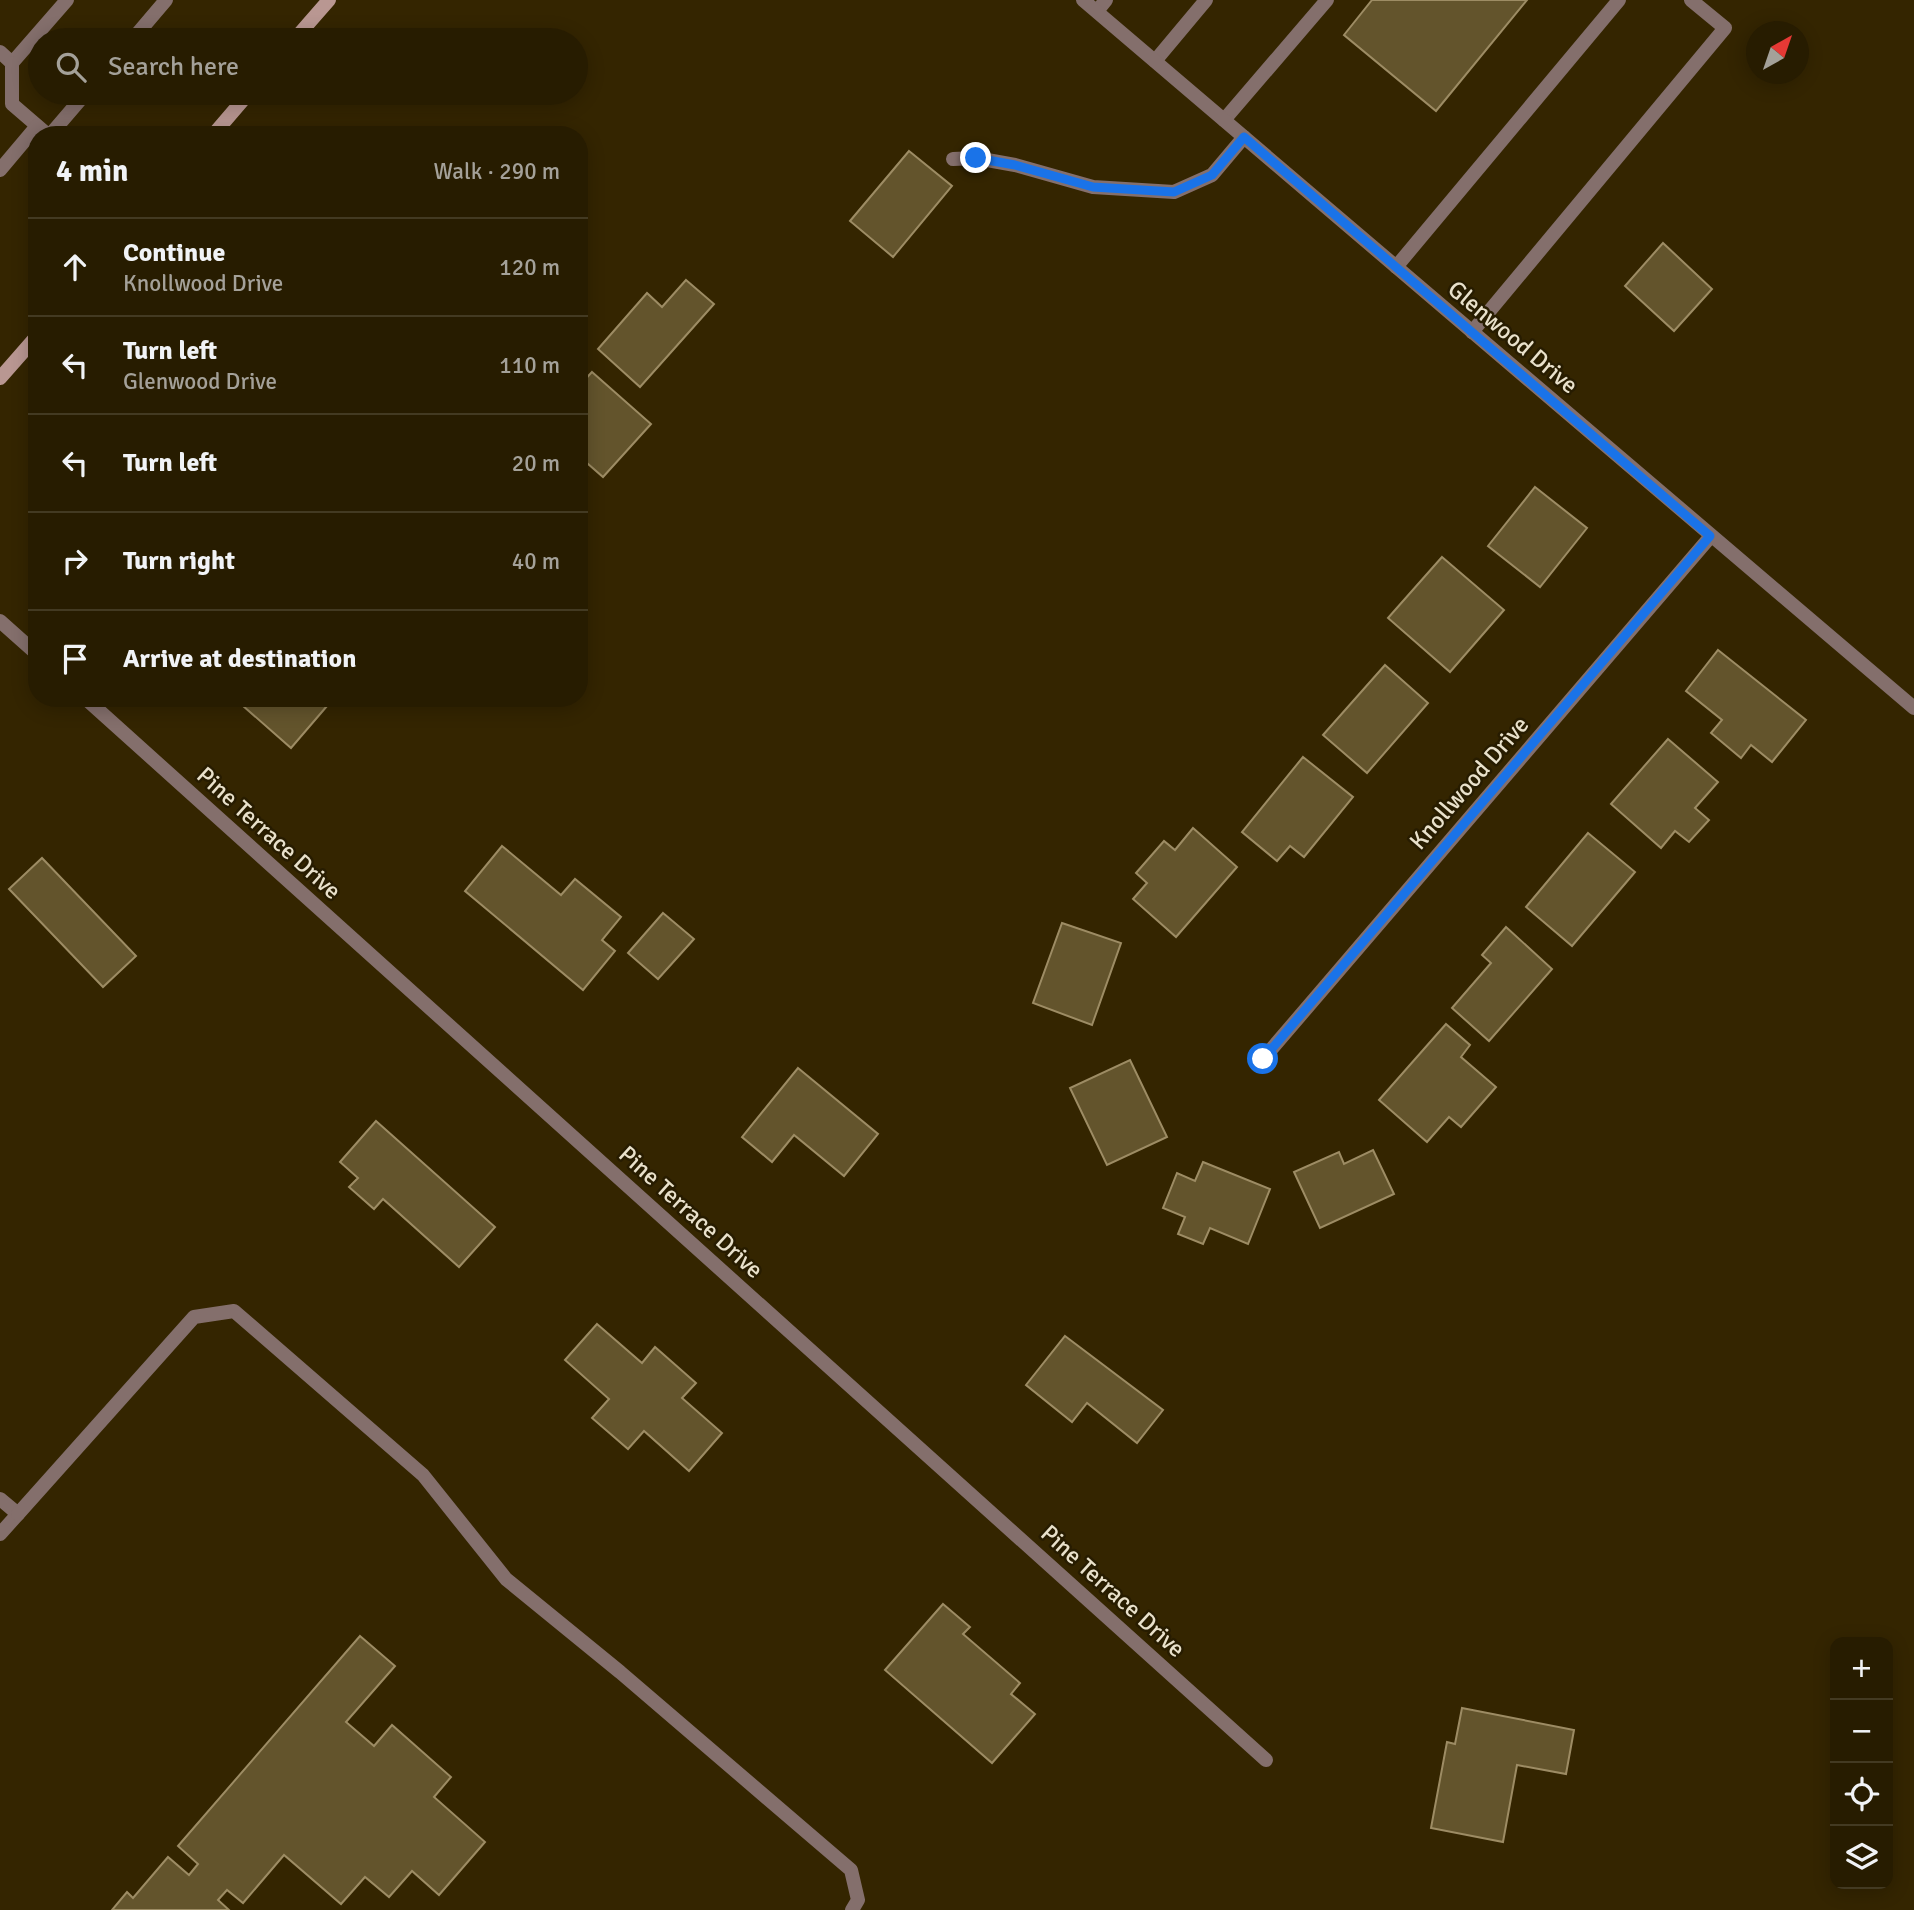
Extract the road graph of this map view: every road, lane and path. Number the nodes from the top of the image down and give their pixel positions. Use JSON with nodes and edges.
{"nodes":[{"id":1,"x":67,"y":0,"type":"edge"},
{"id":2,"x":166,"y":0,"type":"edge"},
{"id":3,"x":329,"y":0,"type":"edge"},
{"id":4,"x":1083,"y":0,"type":"edge"},
{"id":5,"x":1206,"y":0,"type":"edge"},
{"id":6,"x":1327,"y":0,"type":"edge"},
{"id":7,"x":1619,"y":0,"type":"edge"},
{"id":8,"x":1691,"y":0,"type":"edge"},
{"id":9,"x":1101,"y":6,"type":"edge"},
{"id":10,"x":43,"y":28,"type":"edge"},
{"id":11,"x":142,"y":28,"type":"edge"},
{"id":12,"x":304,"y":28,"type":"edge"},
{"id":13,"x":28,"y":45,"type":"edge"},
{"id":14,"x":0,"y":52,"type":"edge"},
{"id":15,"x":1154,"y":61,"type":"junction"},
{"id":16,"x":12,"y":63,"type":"junction"},
{"id":17,"x":75,"y":105,"type":"edge"},
{"id":18,"x":239,"y":105,"type":"edge"},
{"id":19,"x":1224,"y":120,"type":"junction"},
{"id":20,"x":42,"y":126,"type":"edge"},
{"id":21,"x":56,"y":126,"type":"edge"},
{"id":22,"x":221,"y":126,"type":"edge"},
{"id":23,"x":1244,"y":137,"type":"junction"},
{"id":24,"x":28,"y":149,"type":"edge"},
{"id":25,"x":953,"y":159,"type":"dead end"},
{"id":26,"x":0,"y":170,"type":"edge"},
{"id":27,"x":1396,"y":267,"type":"junction"},
{"id":28,"x":1472,"y":332,"type":"junction"},
{"id":29,"x":28,"y":346,"type":"edge"},
{"id":30,"x":0,"y":378,"type":"edge"},
{"id":31,"x":1710,"y":536,"type":"junction"},
{"id":32,"x":0,"y":621,"type":"edge"},
{"id":33,"x":28,"y":646,"type":"edge"},
{"id":34,"x":95,"y":707,"type":"edge"},
{"id":35,"x":1914,"y":708,"type":"edge"},
{"id":36,"x":1263,"y":1059,"type":"dead end"},
{"id":37,"x":0,"y":1499,"type":"edge"},
{"id":38,"x":18,"y":1514,"type":"junction"},
{"id":39,"x":0,"y":1534,"type":"edge"},
{"id":40,"x":1266,"y":1760,"type":"dead end"},
{"id":41,"x":852,"y":1910,"type":"edge"}],
"edges":[{"from":1,"to":10,"type":"street"},
{"from":2,"to":11,"type":"street"},
{"from":3,"to":12,"type":"main road"},
{"from":4,"to":9,"type":"street","name":"Glenwood Drive"},
{"from":5,"to":15,"type":"street"},
{"from":6,"to":19,"type":"street"},
{"from":7,"to":27,"type":"street"},
{"from":8,"to":28,"type":"street"},
{"from":9,"to":15,"type":"street","name":"Glenwood Drive"},
{"from":13,"to":16,"type":"street"},
{"from":14,"to":16,"type":"street"},
{"from":15,"to":19,"type":"street","name":"Glenwood Drive"},
{"from":16,"to":20,"type":"street"},
{"from":17,"to":21,"type":"street"},
{"from":18,"to":22,"type":"main road"},
{"from":19,"to":23,"type":"street","name":"Glenwood Drive"},
{"from":23,"to":25,"type":"street"},
{"from":23,"to":27,"type":"street","name":"Glenwood Drive"},
{"from":24,"to":26,"type":"street"},
{"from":27,"to":28,"type":"street","name":"Glenwood Drive"},
{"from":28,"to":31,"type":"street","name":"Glenwood Drive"},
{"from":29,"to":30,"type":"main road"},
{"from":31,"to":35,"type":"street","name":"Glenwood Drive"},
{"from":31,"to":36,"type":"street","name":"Knollwood Drive"},
{"from":32,"to":33,"type":"street"},
{"from":34,"to":40,"type":"street","name":"Pine Terrace Drive"},
{"from":37,"to":38,"type":"street"},
{"from":38,"to":39,"type":"street"},
{"from":38,"to":41,"type":"street"}]}
